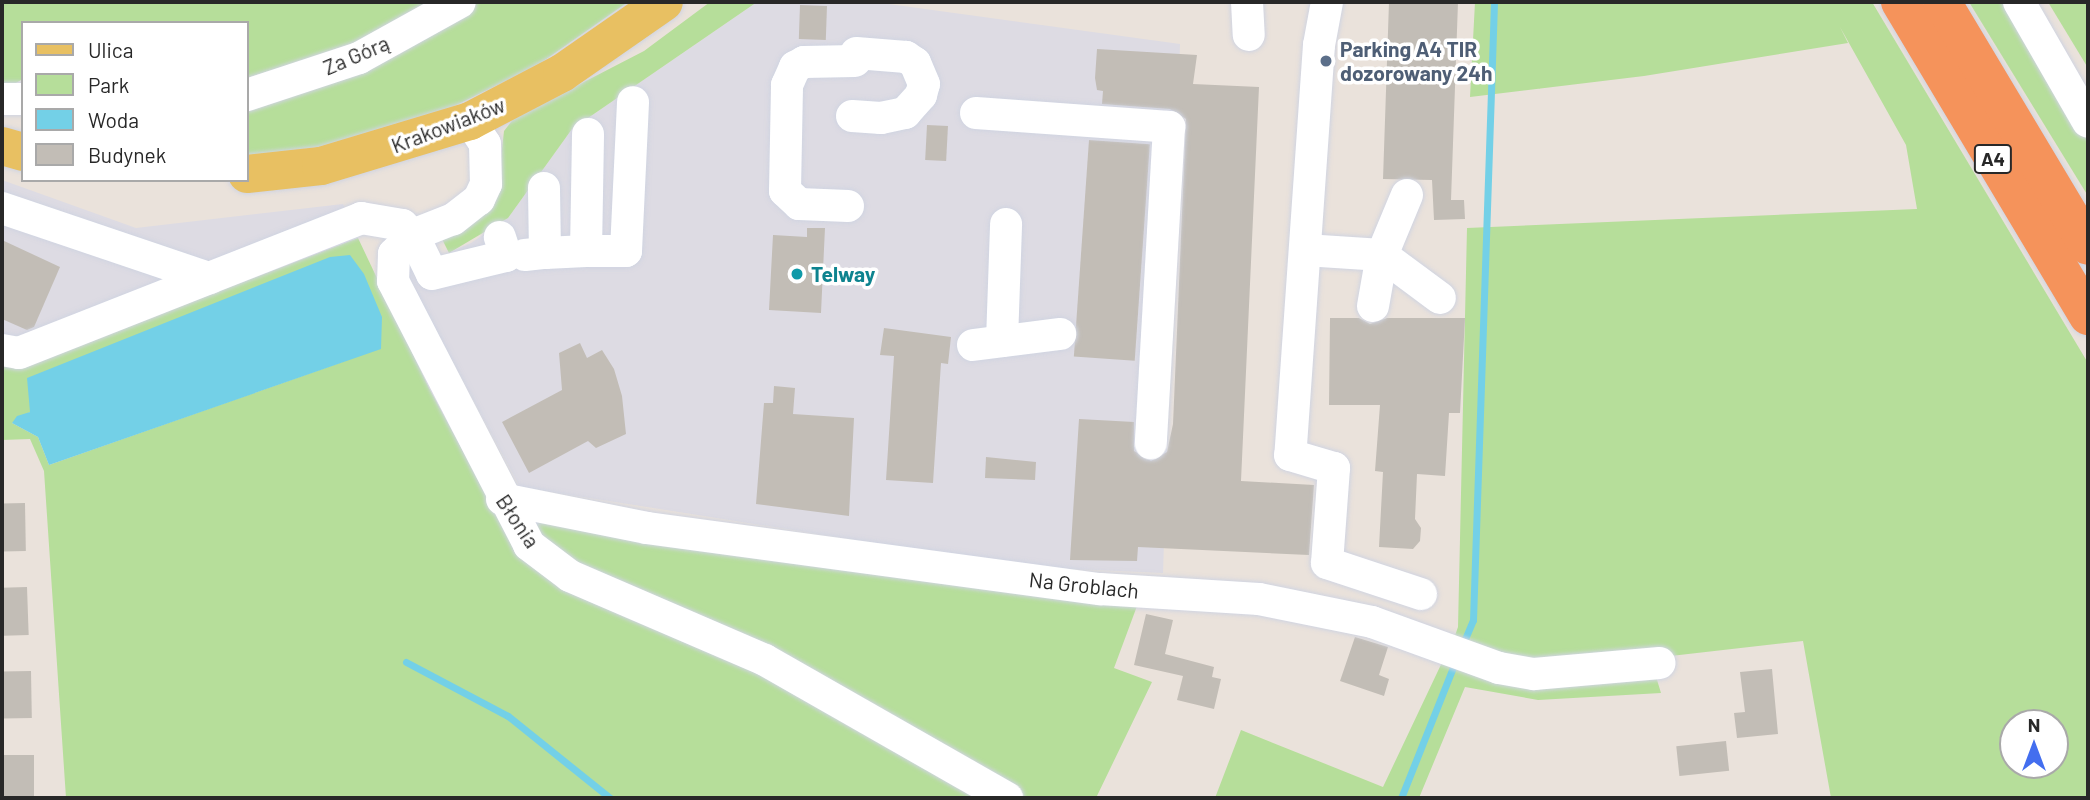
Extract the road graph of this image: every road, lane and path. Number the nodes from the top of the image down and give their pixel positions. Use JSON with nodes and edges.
{"nodes":[{"id":1,"x":460,"y":2,"type":"edge"},
{"id":2,"x":664,"y":2,"type":"edge"},
{"id":3,"x":1247,"y":2,"type":"edge"},
{"id":4,"x":1327,"y":2,"type":"edge"},
{"id":5,"x":1900,"y":2,"type":"edge"},
{"id":6,"x":1942,"y":2,"type":"edge"},
{"id":7,"x":2019,"y":2,"type":"edge"},
{"id":8,"x":1249,"y":35,"type":"dead end"},
{"id":9,"x":248,"y":95,"type":"edge"},
{"id":10,"x":2,"y":99,"type":"edge"},
{"id":11,"x":21,"y":99,"type":"edge"},
{"id":12,"x":633,"y":102,"type":"dead end"},
{"id":13,"x":976,"y":113,"type":"dead end"},
{"id":14,"x":852,"y":116,"type":"dead end"},
{"id":15,"x":470,"y":121,"type":"junction"},
{"id":16,"x":2088,"y":122,"type":"edge"},
{"id":17,"x":588,"y":134,"type":"dead end"},
{"id":18,"x":2,"y":146,"type":"edge"},
{"id":19,"x":21,"y":151,"type":"edge"},
{"id":20,"x":248,"y":174,"type":"edge"},
{"id":21,"x":544,"y":188,"type":"dead end"},
{"id":22,"x":1407,"y":195,"type":"dead end"},
{"id":23,"x":848,"y":206,"type":"dead end"},
{"id":24,"x":2,"y":208,"type":"edge"},
{"id":25,"x":1006,"y":224,"type":"dead end"},
{"id":26,"x":413,"y":235,"type":"junction"},
{"id":27,"x":2088,"y":246,"type":"edge"},
{"id":28,"x":1305,"y":250,"type":"junction"},
{"id":29,"x":586,"y":251,"type":"junction"},
{"id":30,"x":545,"y":253,"type":"junction"},
{"id":31,"x":1382,"y":255,"type":"junction"},
{"id":32,"x":209,"y":278,"type":"junction"},
{"id":33,"x":1440,"y":298,"type":"dead end"},
{"id":34,"x":1373,"y":306,"type":"dead end"},
{"id":35,"x":2088,"y":316,"type":"edge"},
{"id":36,"x":1060,"y":334,"type":"dead end"},
{"id":37,"x":2,"y":350,"type":"edge"},
{"id":38,"x":1151,"y":443,"type":"dead end"},
{"id":39,"x":502,"y":499,"type":"junction"},
{"id":40,"x":1421,"y":594,"type":"dead end"},
{"id":41,"x":1660,"y":663,"type":"dead end"},
{"id":42,"x":1007,"y":798,"type":"edge"}],
"edges":[{"from":1,"to":9,"type":"street","name":"Za Górą"},
{"from":2,"to":15,"type":"main road","name":"Krakowiaków"},
{"from":3,"to":8,"type":"street"},
{"from":4,"to":28,"type":"street"},
{"from":5,"to":35,"type":"highway","number":"A4"},
{"from":6,"to":27,"type":"highway","number":"A4"},
{"from":7,"to":16,"type":"street"},
{"from":10,"to":11,"type":"street"},
{"from":12,"to":29,"type":"street"},
{"from":13,"to":38,"type":"street"},
{"from":14,"to":23,"type":"street"},
{"from":15,"to":20,"type":"main road","name":"Krakowiaków"},
{"from":15,"to":26,"type":"street"},
{"from":17,"to":29,"type":"street"},
{"from":18,"to":19,"type":"main road"},
{"from":21,"to":30,"type":"street"},
{"from":22,"to":31,"type":"street"},
{"from":24,"to":32,"type":"street"},
{"from":25,"to":36,"type":"street"},
{"from":26,"to":30,"type":"street"},
{"from":26,"to":32,"type":"street"},
{"from":26,"to":39,"type":"street","name":"Błonia"},
{"from":28,"to":31,"type":"street"},
{"from":28,"to":40,"type":"street"},
{"from":29,"to":30,"type":"street"},
{"from":31,"to":33,"type":"street"},
{"from":31,"to":34,"type":"street"},
{"from":32,"to":37,"type":"street"},
{"from":39,"to":41,"type":"street","name":"Na Groblach"},
{"from":39,"to":42,"type":"street","name":"Błonia"}]}
